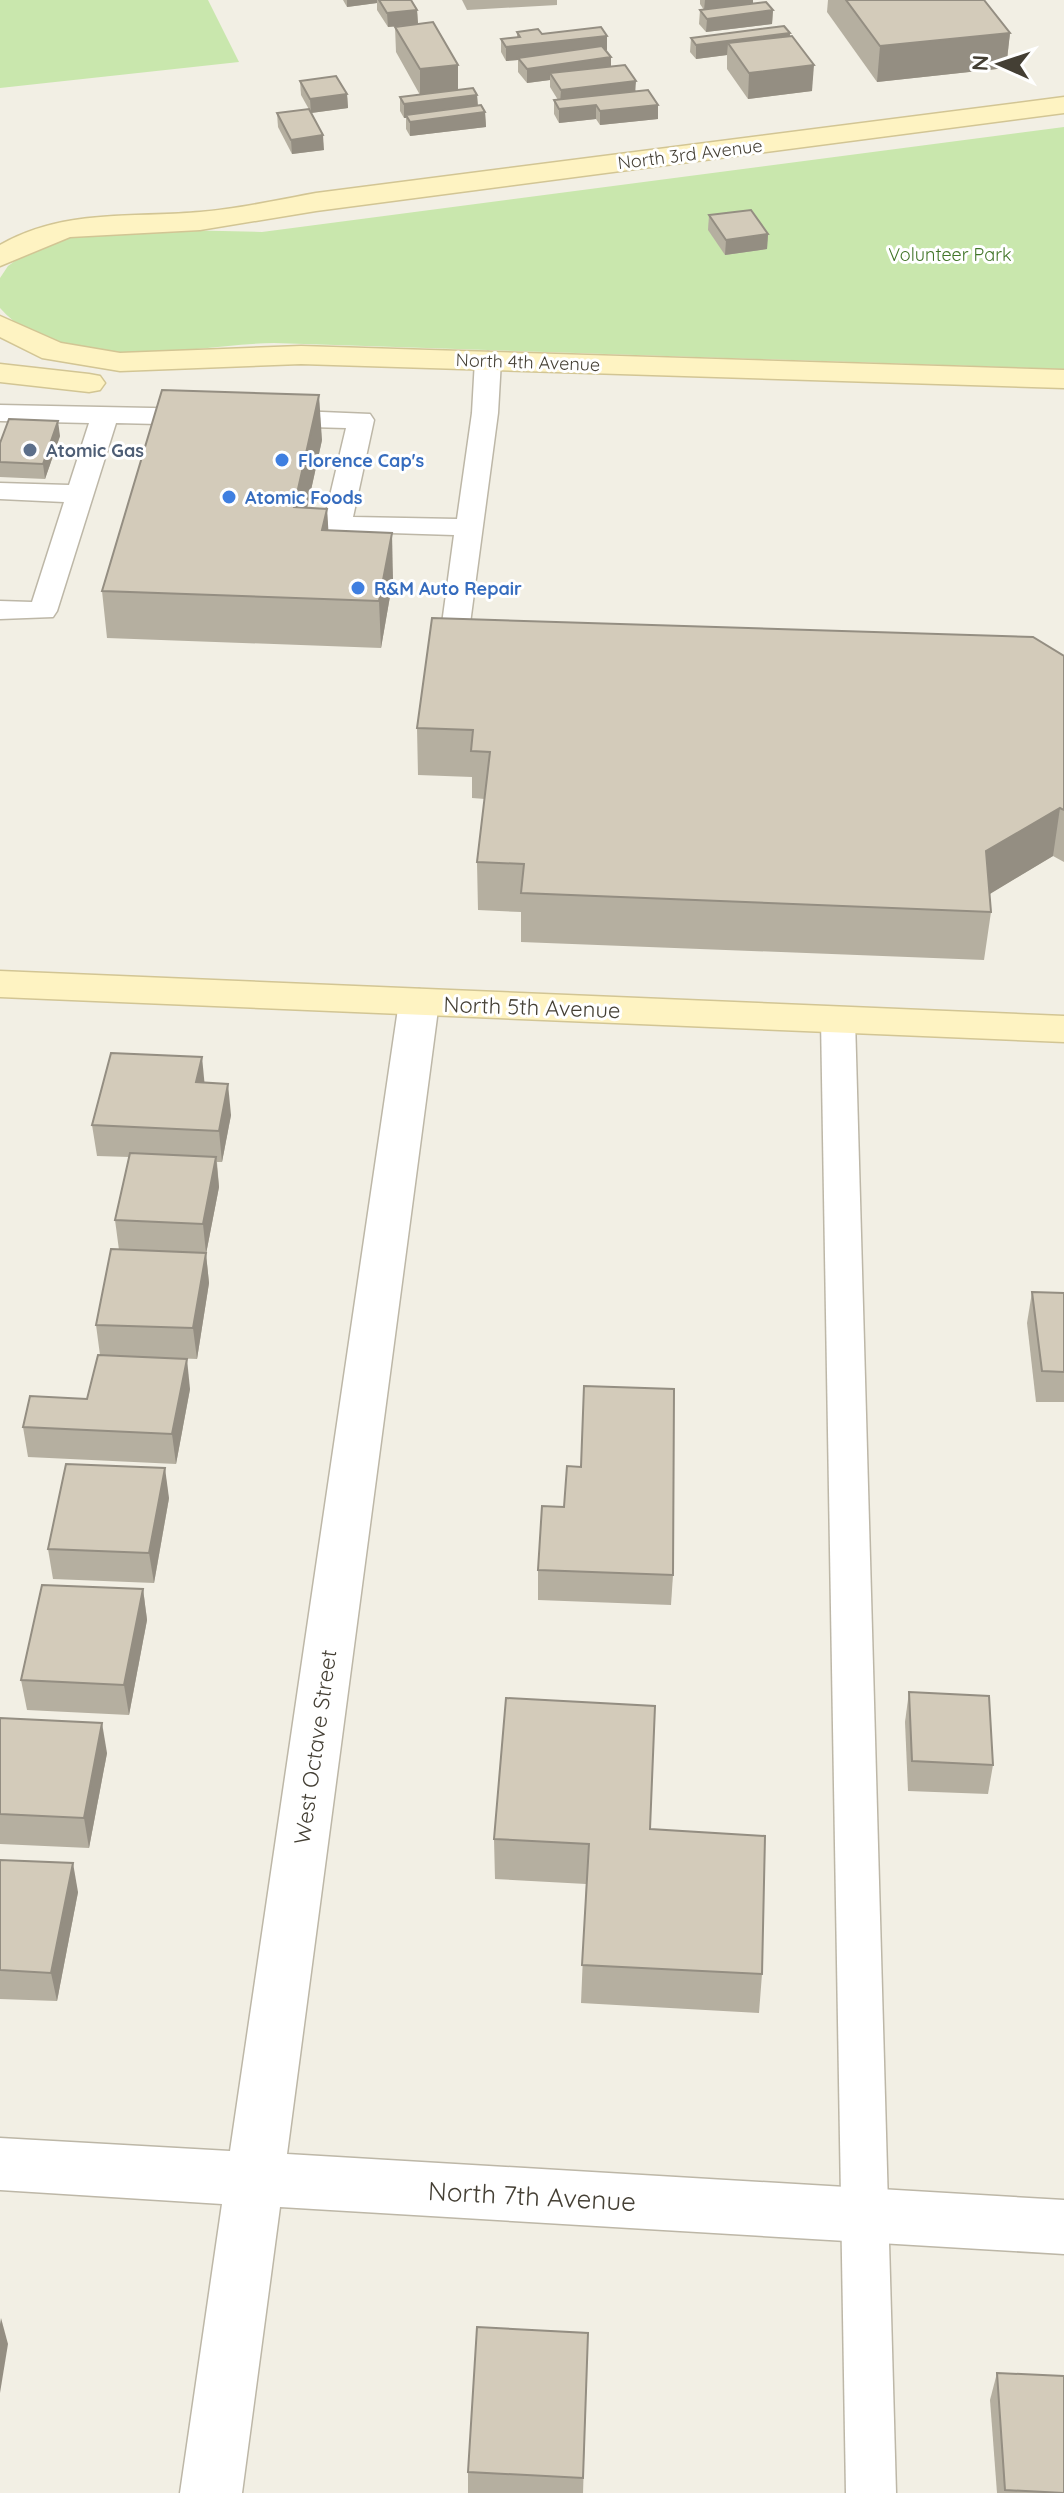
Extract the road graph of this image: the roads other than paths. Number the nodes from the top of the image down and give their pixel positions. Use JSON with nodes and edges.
{"nodes":[{"id":1,"x":1064,"y":105,"type":"edge"},
{"id":2,"x":316,"y":202,"type":"junction"},
{"id":3,"x":0,"y":228,"type":"edge"},
{"id":4,"x":0,"y":257,"type":"edge"},
{"id":5,"x":0,"y":325,"type":"edge"},
{"id":6,"x":0,"y":373,"type":"edge"},
{"id":7,"x":486,"y":374,"type":"junction"},
{"id":8,"x":1064,"y":379,"type":"edge"},
{"id":9,"x":1064,"y":406,"type":"edge"},
{"id":10,"x":0,"y":413,"type":"edge"},
{"id":11,"x":105,"y":415,"type":"junction"},
{"id":12,"x":225,"y":417,"type":"edge"},
{"id":13,"x":255,"y":418,"type":"edge"},
{"id":14,"x":0,"y":491,"type":"edge"},
{"id":15,"x":80,"y":494,"type":"junction"},
{"id":16,"x":470,"y":527,"type":"junction"},
{"id":17,"x":0,"y":610,"type":"edge"},
{"id":18,"x":455,"y":631,"type":"edge"},
{"id":19,"x":0,"y":984,"type":"edge"},
{"id":20,"x":419,"y":1002,"type":"junction"},
{"id":21,"x":838,"y":1019,"type":"junction"},
{"id":22,"x":1064,"y":1029,"type":"edge"},
{"id":23,"x":0,"y":2164,"type":"edge"},
{"id":24,"x":255,"y":2179,"type":"junction"},
{"id":25,"x":867,"y":2215,"type":"junction"},
{"id":26,"x":1064,"y":2227,"type":"edge"},
{"id":27,"x":211,"y":2493,"type":"edge"},
{"id":28,"x":871,"y":2493,"type":"edge"}],
"edges":[{"from":1,"to":2,"type":"street","name":"North 3rd Avenue"},
{"from":2,"to":3,"type":"street","name":"North 3rd Avenue"},
{"from":2,"to":4,"type":"street","name":"North 3rd Avenue"},
{"from":5,"to":7,"type":"street","name":"North 4th Avenue"},
{"from":6,"to":7,"type":"street","name":"North 4th Avenue"},
{"from":7,"to":8,"type":"street","name":"North 4th Avenue"},
{"from":7,"to":9,"type":"street","name":"North 4th Avenue"},
{"from":7,"to":16,"type":"lane"},
{"from":10,"to":11,"type":"lane"},
{"from":11,"to":12,"type":"lane"},
{"from":11,"to":15,"type":"lane"},
{"from":13,"to":16,"type":"lane"},
{"from":14,"to":15,"type":"lane"},
{"from":15,"to":17,"type":"lane"},
{"from":16,"to":18,"type":"lane"},
{"from":19,"to":20,"type":"street","name":"North 5th Avenue"},
{"from":20,"to":21,"type":"street","name":"North 5th Avenue"},
{"from":20,"to":24,"type":"street","name":"West Octave Street"},
{"from":21,"to":22,"type":"street","name":"North 5th Avenue"},
{"from":21,"to":25,"type":"lane"},
{"from":23,"to":24,"type":"street","name":"North 7th Avenue"},
{"from":24,"to":25,"type":"street","name":"North 7th Avenue"},
{"from":24,"to":27,"type":"street","name":"West Octave Street"},
{"from":25,"to":26,"type":"street","name":"North 7th Avenue"},
{"from":25,"to":28,"type":"lane"}]}
